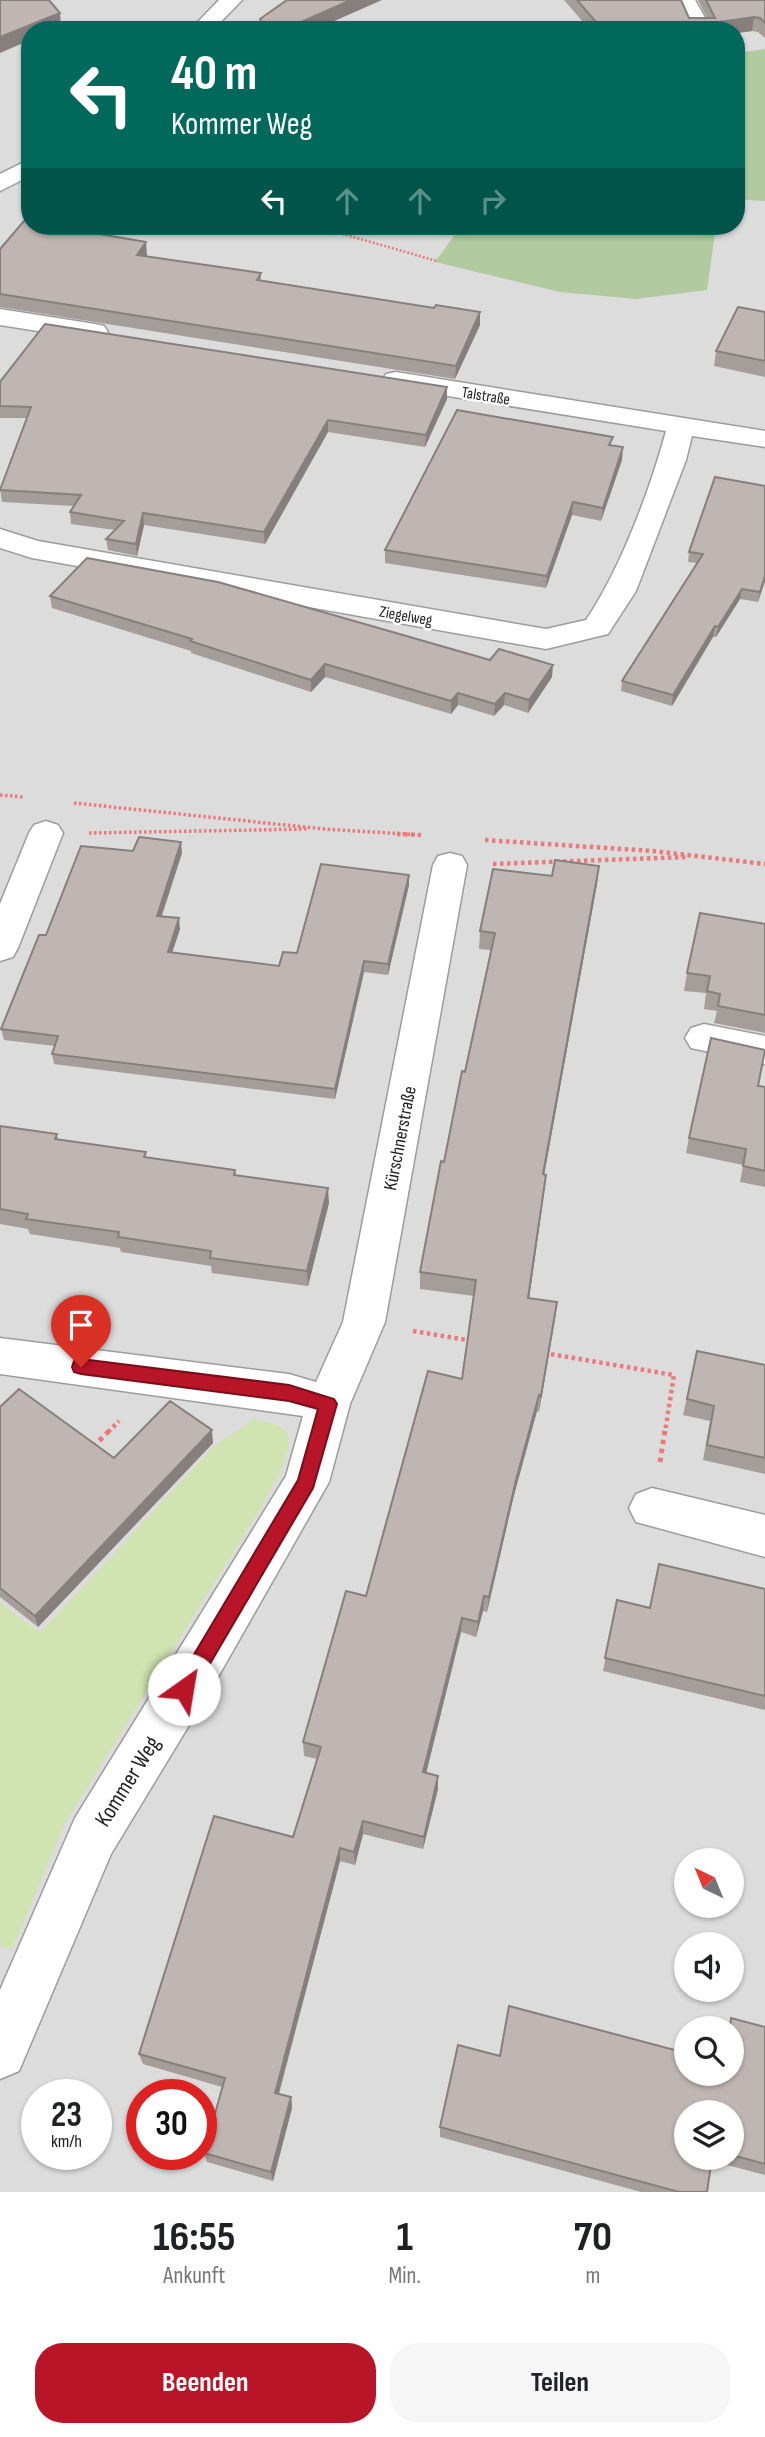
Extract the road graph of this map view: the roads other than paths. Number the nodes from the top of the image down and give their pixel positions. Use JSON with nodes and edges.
{"nodes":[{"id":1,"x":231,"y":0,"type":"edge"},
{"id":2,"x":682,"y":0,"type":"edge"},
{"id":3,"x":210,"y":21,"type":"edge"},
{"id":4,"x":696,"y":21,"type":"edge"},
{"id":5,"x":21,"y":171,"type":"edge"},
{"id":6,"x":0,"y":184,"type":"edge"},
{"id":7,"x":0,"y":317,"type":"edge"},
{"id":8,"x":123,"y":336,"type":"edge"},
{"id":9,"x":368,"y":376,"type":"edge"},
{"id":10,"x":681,"y":426,"type":"junction"},
{"id":11,"x":765,"y":439,"type":"edge"},
{"id":12,"x":0,"y":538,"type":"edge"},
{"id":13,"x":46,"y":833,"type":"road end"},
{"id":14,"x":453,"y":847,"type":"road end"},
{"id":15,"x":0,"y":948,"type":"edge"},
{"id":16,"x":704,"y":1038,"type":"dead end"},
{"id":17,"x":765,"y":1050,"type":"edge"},
{"id":18,"x":0,"y":1356,"type":"edge"},
{"id":19,"x":328,"y":1404,"type":"junction"},
{"id":20,"x":652,"y":1508,"type":"road end"},
{"id":21,"x":765,"y":1536,"type":"edge"},
{"id":22,"x":0,"y":2052,"type":"edge"}],
"edges":[{"from":1,"to":3,"type":"street"},
{"from":2,"to":4,"type":"street"},
{"from":5,"to":6,"type":"street"},
{"from":7,"to":8,"type":"street"},
{"from":9,"to":10,"type":"street","name":"Talstraße"},
{"from":10,"to":11,"type":"street","name":"Talstraße"},
{"from":10,"to":12,"type":"street","name":"Ziegelweg"},
{"from":13,"to":15,"type":"street"},
{"from":14,"to":19,"type":"street","name":"Kürschnerstraße"},
{"from":16,"to":17,"type":"street"},
{"from":18,"to":19,"type":"street"},
{"from":19,"to":22,"type":"street","name":"Kommer Weg"},
{"from":20,"to":21,"type":"street"}]}
